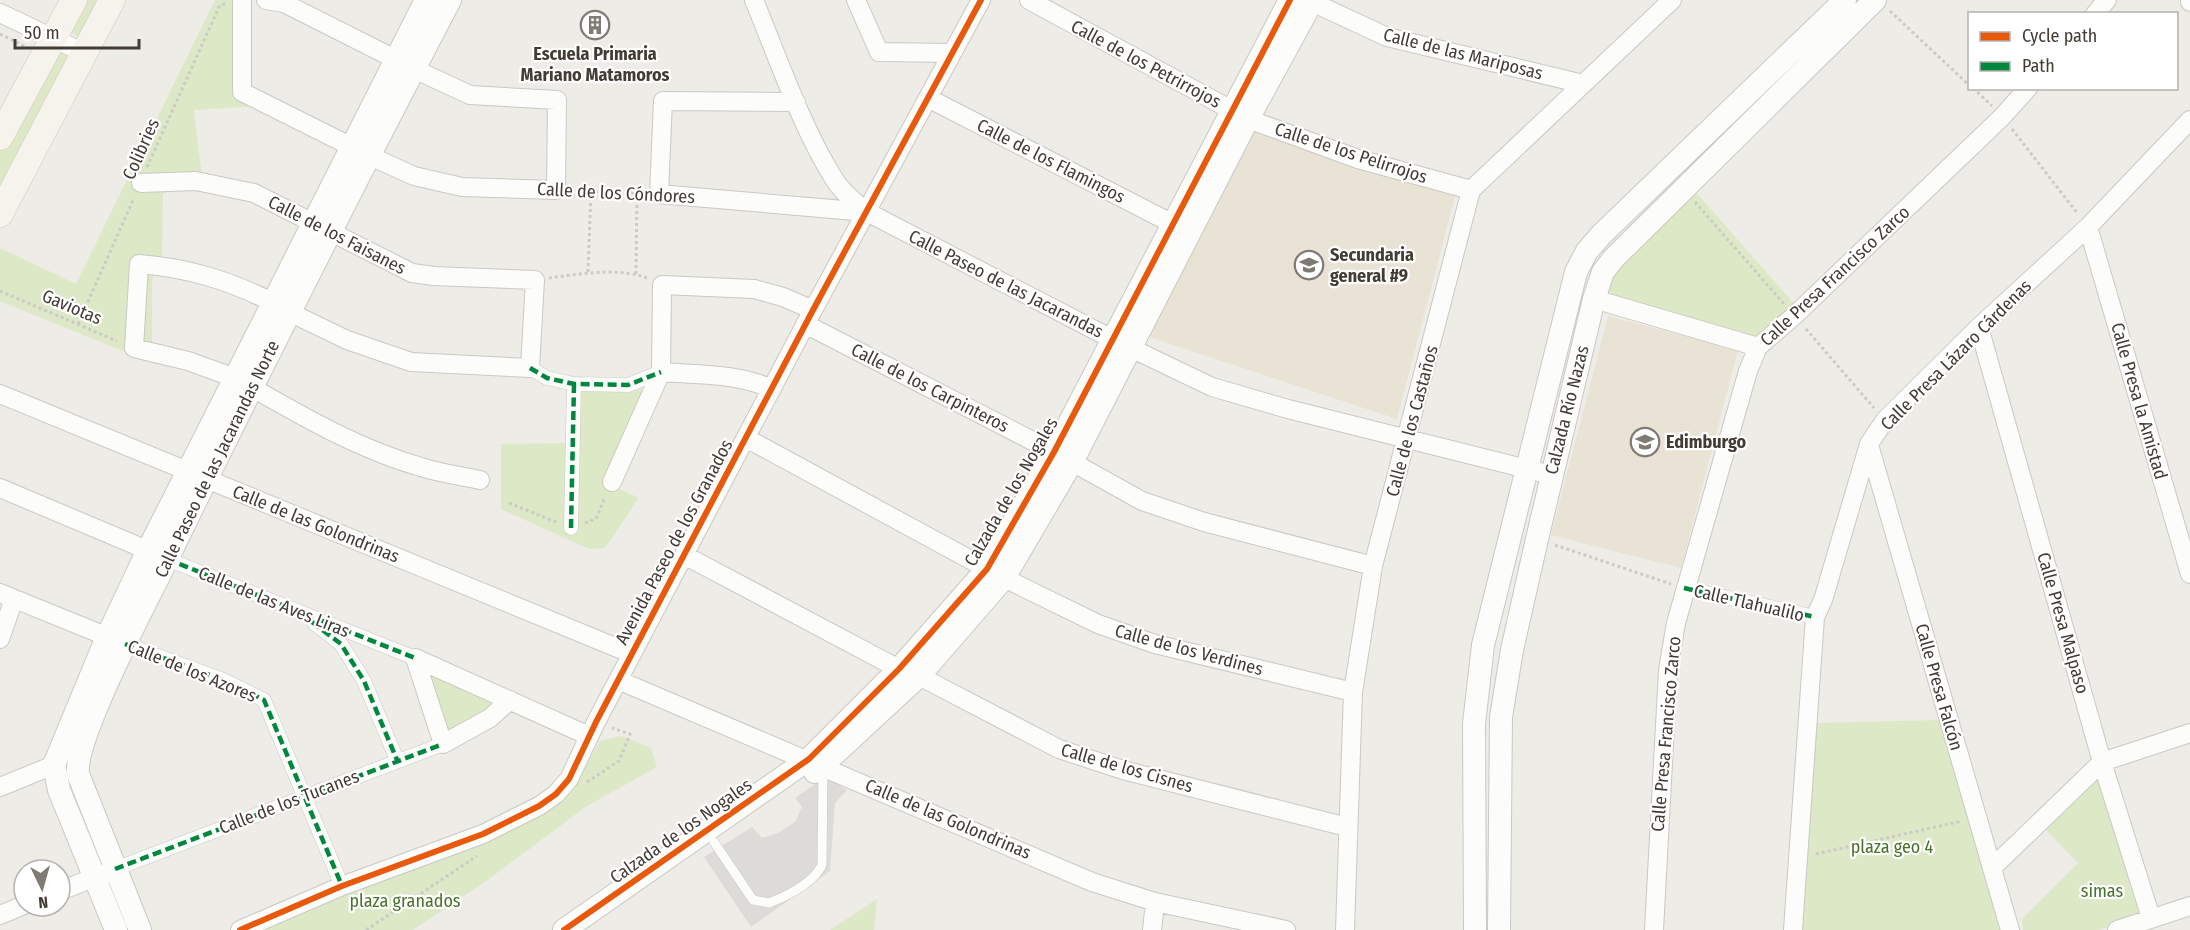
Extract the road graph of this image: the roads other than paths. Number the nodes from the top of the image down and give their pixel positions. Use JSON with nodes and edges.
{"nodes":[{"id":1,"x":74,"y":0,"type":"edge"},
{"id":2,"x":112,"y":0,"type":"edge"},
{"id":3,"x":267,"y":0,"type":"edge"},
{"id":4,"x":426,"y":0,"type":"edge"},
{"id":5,"x":450,"y":0,"type":"edge"},
{"id":6,"x":754,"y":0,"type":"edge"},
{"id":7,"x":856,"y":0,"type":"edge"},
{"id":8,"x":981,"y":0,"type":"edge"},
{"id":9,"x":1029,"y":0,"type":"edge"},
{"id":10,"x":1672,"y":0,"type":"edge"},
{"id":11,"x":1845,"y":0,"type":"edge"},
{"id":12,"x":2107,"y":0,"type":"edge"},
{"id":13,"x":237,"y":1,"type":"edge"},
{"id":14,"x":1305,"y":1,"type":"edge"},
{"id":15,"x":1872,"y":3,"type":"edge"},
{"id":16,"x":2097,"y":12,"type":"edge"},
{"id":17,"x":0,"y":13,"type":"edge"},
{"id":18,"x":49,"y":46,"type":"junction"},
{"id":19,"x":84,"y":53,"type":"junction"},
{"id":20,"x":952,"y":53,"type":"junction"},
{"id":21,"x":404,"y":64,"type":"junction"},
{"id":22,"x":1584,"y":84,"type":"junction"},
{"id":23,"x":2026,"y":90,"type":"edge"},
{"id":24,"x":928,"y":98,"type":"junction"},
{"id":25,"x":796,"y":102,"type":"junction"},
{"id":26,"x":1240,"y":114,"type":"junction"},
{"id":27,"x":2190,"y":120,"type":"edge"},
{"id":28,"x":0,"y":137,"type":"edge"},
{"id":29,"x":361,"y":152,"type":"junction"},
{"id":30,"x":141,"y":183,"type":"road end"},
{"id":31,"x":1471,"y":190,"type":"junction"},
{"id":32,"x":867,"y":212,"type":"junction"},
{"id":33,"x":0,"y":214,"type":"edge"},
{"id":34,"x":1173,"y":224,"type":"junction"},
{"id":35,"x":321,"y":226,"type":"junction"},
{"id":36,"x":2088,"y":227,"type":"junction"},
{"id":37,"x":1594,"y":299,"type":"junction"},
{"id":38,"x":280,"y":307,"type":"junction"},
{"id":39,"x":809,"y":317,"type":"junction"},
{"id":40,"x":1979,"y":327,"type":"junction"},
{"id":41,"x":1121,"y":344,"type":"junction"},
{"id":42,"x":1758,"y":347,"type":"junction"},
{"id":43,"x":530,"y":368,"type":"junction"},
{"id":44,"x":661,"y":372,"type":"junction"},
{"id":45,"x":243,"y":383,"type":"junction"},
{"id":46,"x":574,"y":384,"type":"junction"},
{"id":47,"x":772,"y":389,"type":"junction"},
{"id":48,"x":0,"y":394,"type":"edge"},
{"id":49,"x":746,"y":438,"type":"junction"},
{"id":50,"x":1407,"y":440,"type":"junction"},
{"id":51,"x":1869,"y":444,"type":"junction"},
{"id":52,"x":1063,"y":457,"type":"junction"},
{"id":53,"x":1527,"y":470,"type":"junction"},
{"id":54,"x":197,"y":475,"type":"junction"},
{"id":55,"x":1551,"y":475,"type":"junction"},
{"id":56,"x":480,"y":480,"type":"dead end"},
{"id":57,"x":612,"y":482,"type":"road end"},
{"id":58,"x":0,"y":488,"type":"edge"},
{"id":59,"x":572,"y":528,"type":"road end"},
{"id":60,"x":158,"y":555,"type":"junction"},
{"id":61,"x":684,"y":555,"type":"junction"},
{"id":62,"x":1373,"y":566,"type":"junction"},
{"id":63,"x":995,"y":574,"type":"junction"},
{"id":64,"x":2190,"y":574,"type":"edge"},
{"id":65,"x":1684,"y":588,"type":"junction"},
{"id":66,"x":7,"y":596,"type":"edge"},
{"id":67,"x":303,"y":615,"type":"junction"},
{"id":68,"x":1815,"y":617,"type":"junction"},
{"id":69,"x":0,"y":639,"type":"edge"},
{"id":70,"x":116,"y":641,"type":"junction"},
{"id":71,"x":632,"y":654,"type":"junction"},
{"id":72,"x":415,"y":658,"type":"junction"},
{"id":73,"x":909,"y":672,"type":"junction"},
{"id":74,"x":618,"y":680,"type":"junction"},
{"id":75,"x":1353,"y":692,"type":"junction"},
{"id":76,"x":510,"y":700,"type":"junction"},
{"id":77,"x":2190,"y":733,"type":"edge"},
{"id":78,"x":589,"y":736,"type":"junction"},
{"id":79,"x":443,"y":744,"type":"junction"},
{"id":80,"x":397,"y":760,"type":"junction"},
{"id":81,"x":2102,"y":762,"type":"junction"},
{"id":82,"x":816,"y":763,"type":"junction"},
{"id":83,"x":54,"y":765,"type":"junction"},
{"id":84,"x":0,"y":787,"type":"edge"},
{"id":85,"x":304,"y":795,"type":"junction"},
{"id":86,"x":746,"y":812,"type":"junction"},
{"id":87,"x":1347,"y":827,"type":"junction"},
{"id":88,"x":714,"y":842,"type":"junction"},
{"id":89,"x":1992,"y":868,"type":"junction"},
{"id":90,"x":105,"y":873,"type":"junction"},
{"id":91,"x":72,"y":886,"type":"edge"},
{"id":92,"x":342,"y":886,"type":"junction"},
{"id":93,"x":1155,"y":902,"type":"junction"},
{"id":94,"x":2190,"y":906,"type":"edge"},
{"id":95,"x":2151,"y":918,"type":"junction"},
{"id":96,"x":596,"y":920,"type":"edge"},
{"id":97,"x":116,"y":930,"type":"edge"},
{"id":98,"x":140,"y":930,"type":"edge"},
{"id":99,"x":240,"y":930,"type":"edge"},
{"id":100,"x":564,"y":930,"type":"edge"},
{"id":101,"x":1152,"y":930,"type":"edge"},
{"id":102,"x":1286,"y":930,"type":"edge"},
{"id":103,"x":1345,"y":930,"type":"edge"},
{"id":104,"x":1475,"y":930,"type":"edge"},
{"id":105,"x":1499,"y":930,"type":"edge"},
{"id":106,"x":1654,"y":930,"type":"edge"},
{"id":107,"x":1793,"y":930,"type":"edge"},
{"id":108,"x":2010,"y":930,"type":"edge"},
{"id":109,"x":2117,"y":930,"type":"edge"}],
"edges":[{"from":1,"to":18,"type":"main road"},
{"from":2,"to":19,"type":"main road"},
{"from":3,"to":21,"type":"street"},
{"from":4,"to":21,"type":"street","name":"Calle Paseo de las Jacarandas Norte"},
{"from":5,"to":21,"type":"street","name":"Calle Paseo de las Jacarandas Norte"},
{"from":6,"to":25,"type":"street","name":"Calle Paseo de las Jacarandas"},
{"from":7,"to":20,"type":"street"},
{"from":8,"to":20,"type":"street","name":"Avenida Paseo de los Granados"},
{"from":9,"to":26,"type":"street","name":"Calle de los Petrirrojos"},
{"from":10,"to":22,"type":"street"},
{"from":11,"to":53,"type":"street","name":"Calzada Río Nazas"},
{"from":12,"to":16,"type":"street"},
{"from":13,"to":29,"type":"street","name":"Calle de los Cóndores"},
{"from":14,"to":22,"type":"street","name":"Calle de las Mariposas"},
{"from":14,"to":26,"type":"street","name":"Calzada de los Nogales"},
{"from":15,"to":37,"type":"street","name":"Calzada Río Nazas"},
{"from":17,"to":18,"type":"street"},
{"from":18,"to":19,"type":"street"},
{"from":18,"to":28,"type":"main road"},
{"from":19,"to":33,"type":"main road"},
{"from":20,"to":24,"type":"street","name":"Avenida Paseo de los Granados"},
{"from":21,"to":29,"type":"street","name":"Calle Paseo de las Jacarandas Norte"},
{"from":21,"to":29,"type":"street","name":"Calle de los Cóndores"},
{"from":22,"to":31,"type":"street"},
{"from":23,"to":42,"type":"street","name":"Calle Presa Francisco Zarco"},
{"from":24,"to":32,"type":"street","name":"Avenida Paseo de los Granados"},
{"from":24,"to":34,"type":"street","name":"Calle de los Flamingos"},
{"from":25,"to":32,"type":"street","name":"Calle Paseo de las Jacarandas"},
{"from":25,"to":32,"type":"street","name":"Calle de los Cóndores"},
{"from":26,"to":31,"type":"street","name":"Calle de los Pelirrojos"},
{"from":26,"to":34,"type":"street","name":"Calzada de los Nogales"},
{"from":26,"to":41,"type":"street","name":"Calzada de los Nogales"},
{"from":27,"to":36,"type":"street","name":"Calle Presa Lázaro Cárdenas"},
{"from":29,"to":35,"type":"street","name":"Calle Paseo de las Jacarandas Norte"},
{"from":30,"to":35,"type":"street","name":"Calle de los Faisanes"},
{"from":31,"to":50,"type":"street","name":"Calle de los Castaños"},
{"from":32,"to":39,"type":"street","name":"Avenida Paseo de los Granados"},
{"from":32,"to":41,"type":"street","name":"Calle Paseo de las Jacarandas"},
{"from":34,"to":41,"type":"street","name":"Calzada de los Nogales"},
{"from":35,"to":38,"type":"street","name":"Calle Paseo de las Jacarandas Norte"},
{"from":35,"to":43,"type":"street","name":"Calle de los Faisanes"},
{"from":36,"to":40,"type":"street","name":"Calle Presa Lázaro Cárdenas"},
{"from":36,"to":64,"type":"street","name":"Calle Presa la Amistad"},
{"from":37,"to":42,"type":"street"},
{"from":37,"to":55,"type":"street","name":"Calzada Río Nazas"},
{"from":38,"to":43,"type":"street"},
{"from":38,"to":45,"type":"street","name":"Calle Paseo de las Jacarandas Norte"},
{"from":38,"to":45,"type":"street"},
{"from":39,"to":44,"type":"street"},
{"from":39,"to":47,"type":"street","name":"Avenida Paseo de los Granados"},
{"from":39,"to":52,"type":"street","name":"Calle de los Carpinteros"},
{"from":40,"to":51,"type":"street","name":"Calle Presa Lázaro Cárdenas"},
{"from":40,"to":81,"type":"street","name":"Calle Presa Malpaso"},
{"from":41,"to":50,"type":"street","name":"Calle Paseo de las Jacarandas"},
{"from":41,"to":52,"type":"street","name":"Calzada de los Nogales"},
{"from":42,"to":65,"type":"street","name":"Calle Presa Francisco Zarco"},
{"from":43,"to":46,"type":"street"},
{"from":44,"to":46,"type":"street"},
{"from":44,"to":47,"type":"street"},
{"from":44,"to":57,"type":"street"},
{"from":45,"to":54,"type":"street","name":"Calle Paseo de las Jacarandas Norte"},
{"from":45,"to":56,"type":"street"},
{"from":46,"to":59,"type":"street"},
{"from":47,"to":49,"type":"street","name":"Avenida Paseo de los Granados"},
{"from":48,"to":54,"type":"street","name":"Calle de las Golondrinas"},
{"from":49,"to":61,"type":"street","name":"Avenida Paseo de los Granados"},
{"from":49,"to":63,"type":"street","name":"Calle de los Verdines"},
{"from":50,"to":53,"type":"street","name":"Calle Paseo de las Jacarandas"},
{"from":50,"to":62,"type":"street","name":"Calle de los Castaños"},
{"from":51,"to":68,"type":"street","name":"Calle Presa Lázaro Cárdenas"},
{"from":51,"to":89,"type":"street","name":"Calle Presa Falcón"},
{"from":52,"to":62,"type":"street","name":"Calle de los Carpinteros"},
{"from":52,"to":63,"type":"street","name":"Calzada de los Nogales"},
{"from":53,"to":55,"type":"street","name":"Calle Paseo de las Jacarandas"},
{"from":53,"to":104,"type":"street","name":"Calzada Río Nazas"},
{"from":54,"to":60,"type":"street","name":"Calle Paseo de las Jacarandas Norte"},
{"from":54,"to":71,"type":"street","name":"Calle de las Golondrinas"},
{"from":55,"to":105,"type":"street","name":"Calzada Río Nazas"},
{"from":58,"to":60,"type":"street","name":"Calle de las Aves Liras"},
{"from":60,"to":67,"type":"street","name":"Calle de las Aves Liras"},
{"from":60,"to":70,"type":"street","name":"Calle Paseo de las Jacarandas Norte"},
{"from":61,"to":71,"type":"street","name":"Avenida Paseo de los Granados"},
{"from":61,"to":73,"type":"street","name":"Calle de los Cisnes"},
{"from":62,"to":75,"type":"street","name":"Calle de los Castaños"},
{"from":63,"to":73,"type":"street","name":"Calzada de los Nogales"},
{"from":63,"to":75,"type":"street","name":"Calle de los Verdines"},
{"from":65,"to":68,"type":"street","name":"Calle Tlahualilo"},
{"from":65,"to":106,"type":"street","name":"Calle Presa Francisco Zarco"},
{"from":66,"to":69,"type":"street"},
{"from":66,"to":70,"type":"street","name":"Calle de los Azores"},
{"from":67,"to":72,"type":"street","name":"Calle de las Aves Liras"},
{"from":67,"to":80,"type":"street"},
{"from":68,"to":107,"type":"street","name":"Calle Presa Lázaro Cárdenas"},
{"from":70,"to":83,"type":"street","name":"Calle Paseo de las Jacarandas Norte"},
{"from":70,"to":85,"type":"street","name":"Calle de los Azores"},
{"from":70,"to":90,"type":"street","name":"Calle Paseo de las Jacarandas Norte"},
{"from":71,"to":74,"type":"street","name":"Avenida Paseo de los Granados"},
{"from":72,"to":76,"type":"street","name":"Calle de las Aves Liras"},
{"from":72,"to":79,"type":"street"},
{"from":73,"to":82,"type":"street","name":"Calzada de los Nogales"},
{"from":73,"to":87,"type":"street","name":"Calle de los Cisnes"},
{"from":74,"to":78,"type":"street","name":"Avenida Paseo de los Granados"},
{"from":74,"to":82,"type":"street","name":"Calle de las Golondrinas"},
{"from":75,"to":87,"type":"street","name":"Calle de los Castaños"},
{"from":76,"to":78,"type":"street","name":"Calle de las Aves Liras"},
{"from":76,"to":79,"type":"street","name":"Calle de los Tucanes"},
{"from":77,"to":81,"type":"street"},
{"from":78,"to":92,"type":"street","name":"Avenida Paseo de los Granados"},
{"from":79,"to":80,"type":"street","name":"Calle de los Tucanes"},
{"from":80,"to":85,"type":"street","name":"Calle de los Tucanes"},
{"from":81,"to":89,"type":"street"},
{"from":81,"to":95,"type":"street","name":"Calle Presa Malpaso"},
{"from":82,"to":86,"type":"street","name":"Calzada de los Nogales"},
{"from":82,"to":88,"type":"lane"},
{"from":82,"to":93,"type":"street","name":"Calle de las Golondrinas"},
{"from":83,"to":84,"type":"street"},
{"from":83,"to":90,"type":"street","name":"Calle Paseo de las Jacarandas Norte"},
{"from":85,"to":90,"type":"street","name":"Calle de los Tucanes"},
{"from":85,"to":92,"type":"street","name":"Calle de los Azores"},
{"from":86,"to":88,"type":"street","name":"Calzada de los Nogales"},
{"from":86,"to":96,"type":"street","name":"Calzada de los Nogales"},
{"from":87,"to":103,"type":"street","name":"Calle de los Castaños"},
{"from":88,"to":96,"type":"street","name":"Calzada de los Nogales"},
{"from":89,"to":108,"type":"street","name":"Calle Presa Falcón"},
{"from":90,"to":91,"type":"street","name":"Calle de los Tucanes"},
{"from":90,"to":97,"type":"street","name":"Calle Paseo de las Jacarandas Norte"},
{"from":90,"to":98,"type":"street","name":"Calle Paseo de las Jacarandas Norte"},
{"from":92,"to":99,"type":"street","name":"Avenida Paseo de los Granados"},
{"from":93,"to":101,"type":"street"},
{"from":93,"to":102,"type":"street","name":"Calle de las Golondrinas"},
{"from":94,"to":95,"type":"street"},
{"from":95,"to":109,"type":"street"},
{"from":96,"to":100,"type":"street","name":"Calzada de los Nogales"}]}
